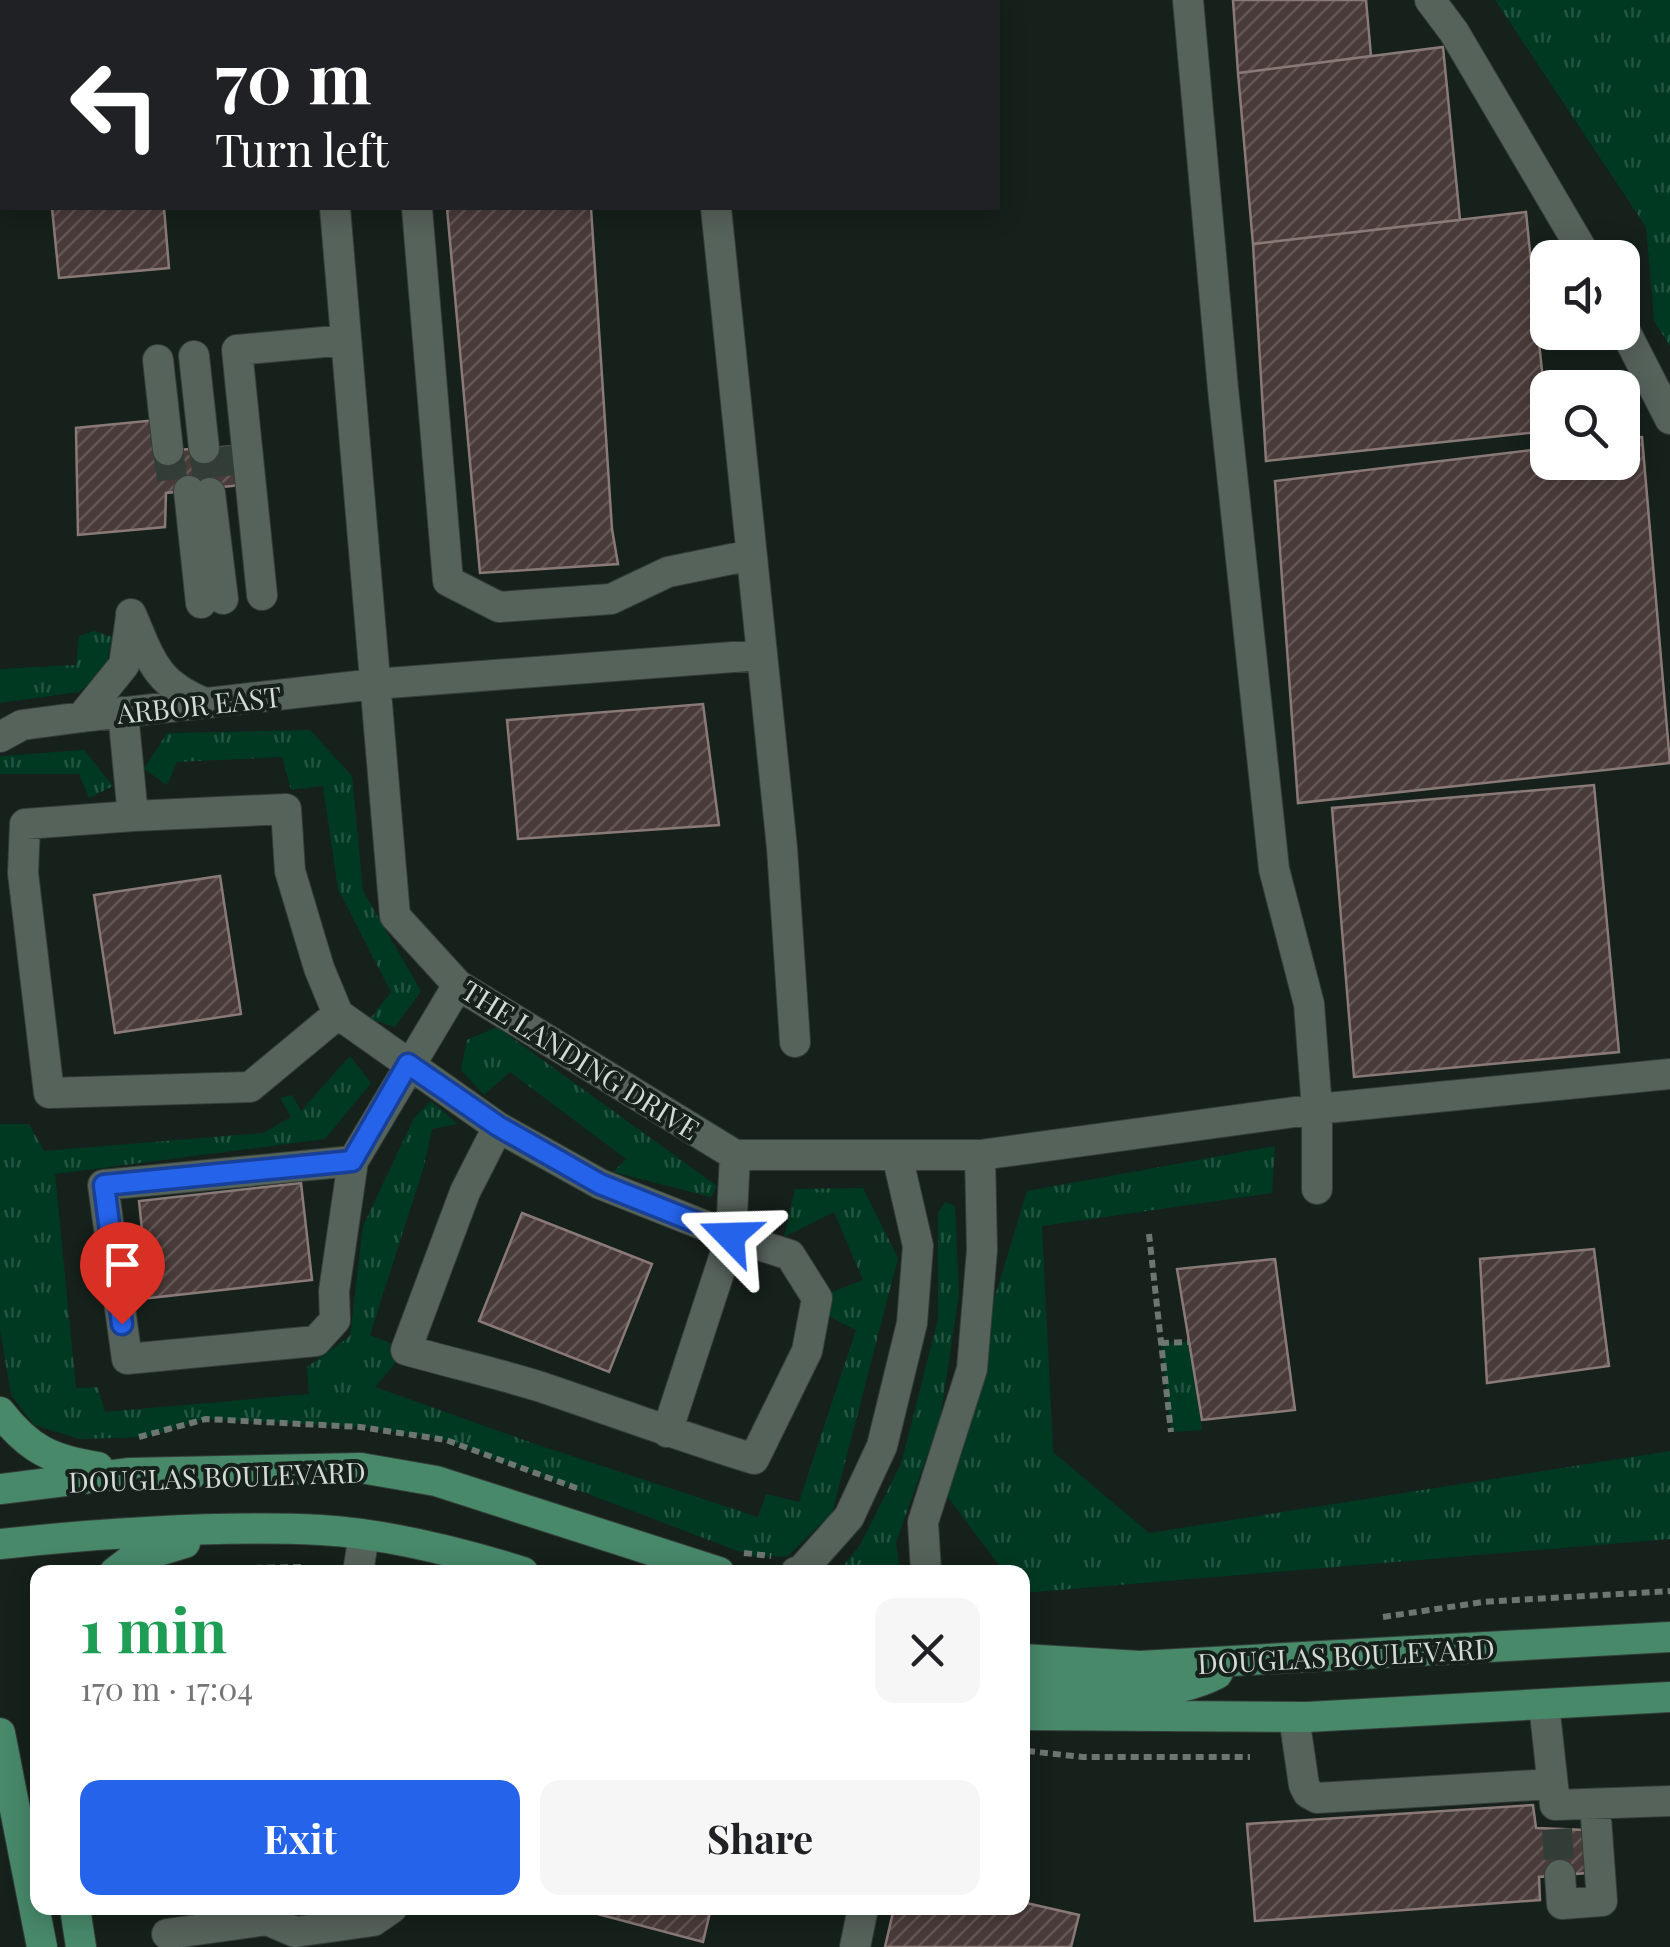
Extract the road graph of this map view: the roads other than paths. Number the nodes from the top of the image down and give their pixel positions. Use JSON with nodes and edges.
{"nodes":[{"id":1,"x":1188,"y":0,"type":"edge"},
{"id":2,"x":1430,"y":0,"type":"edge"},
{"id":3,"x":335,"y":210,"type":"edge"},
{"id":4,"x":416,"y":210,"type":"edge"},
{"id":5,"x":716,"y":210,"type":"edge"},
{"id":6,"x":1576,"y":240,"type":"edge"},
{"id":7,"x":346,"y":340,"type":"junction"},
{"id":8,"x":1635,"y":350,"type":"edge"},
{"id":9,"x":196,"y":355,"type":"junction"},
{"id":10,"x":1670,"y":419,"type":"edge"},
{"id":11,"x":751,"y":556,"type":"junction"},
{"id":12,"x":223,"y":600,"type":"junction"},
{"id":13,"x":760,"y":655,"type":"junction"},
{"id":14,"x":375,"y":684,"type":"junction"},
{"id":15,"x":209,"y":704,"type":"junction"},
{"id":16,"x":123,"y":712,"type":"junction"},
{"id":17,"x":82,"y":716,"type":"junction"},
{"id":18,"x":7,"y":726,"type":"edge"},
{"id":19,"x":132,"y":816,"type":"junction"},
{"id":20,"x":458,"y":985,"type":"junction"},
{"id":21,"x":338,"y":1014,"type":"junction"},
{"id":22,"x":795,"y":1042,"type":"dead end"},
{"id":23,"x":408,"y":1064,"type":"junction"},
{"id":24,"x":1670,"y":1074,"type":"edge"},
{"id":25,"x":1317,"y":1110,"type":"junction"},
{"id":26,"x":498,"y":1126,"type":"junction"},
{"id":27,"x":735,"y":1155,"type":"junction"},
{"id":28,"x":897,"y":1155,"type":"junction"},
{"id":29,"x":980,"y":1155,"type":"junction"},
{"id":30,"x":352,"y":1161,"type":"junction"},
{"id":31,"x":1318,"y":1190,"type":"dead end"},
{"id":32,"x":730,"y":1236,"type":"junction"},
{"id":33,"x":0,"y":1412,"type":"edge"},
{"id":34,"x":667,"y":1432,"type":"junction"},
{"id":35,"x":130,"y":1473,"type":"junction"},
{"id":36,"x":0,"y":1489,"type":"edge"},
{"id":37,"x":355,"y":1534,"type":"junction"},
{"id":38,"x":0,"y":1544,"type":"edge"},
{"id":39,"x":124,"y":1565,"type":"edge"},
{"id":40,"x":357,"y":1565,"type":"edge"},
{"id":41,"x":502,"y":1565,"type":"edge"},
{"id":42,"x":697,"y":1565,"type":"edge"},
{"id":43,"x":803,"y":1565,"type":"edge"},
{"id":44,"x":926,"y":1565,"type":"edge"},
{"id":45,"x":1670,"y":1638,"type":"edge"},
{"id":46,"x":1030,"y":1659,"type":"edge"},
{"id":47,"x":1223,"y":1661,"type":"junction"},
{"id":48,"x":1030,"y":1686,"type":"edge"},
{"id":49,"x":1670,"y":1697,"type":"edge"},
{"id":50,"x":1544,"y":1704,"type":"junction"},
{"id":51,"x":1030,"y":1715,"type":"edge"},
{"id":52,"x":1294,"y":1717,"type":"junction"},
{"id":53,"x":0,"y":1733,"type":"edge"},
{"id":54,"x":1670,"y":1800,"type":"edge"},
{"id":55,"x":1595,"y":1804,"type":"junction"},
{"id":56,"x":1554,"y":1806,"type":"junction"},
{"id":57,"x":1560,"y":1876,"type":"tunnel mouth"},
{"id":58,"x":30,"y":1886,"type":"edge"},
{"id":59,"x":36,"y":1915,"type":"edge"},
{"id":60,"x":76,"y":1915,"type":"edge"},
{"id":61,"x":254,"y":1915,"type":"edge"},
{"id":62,"x":262,"y":1915,"type":"edge"},
{"id":63,"x":382,"y":1915,"type":"edge"},
{"id":64,"x":862,"y":1915,"type":"edge"},
{"id":65,"x":165,"y":1930,"type":"edge"},
{"id":66,"x":42,"y":1947,"type":"edge"},
{"id":67,"x":81,"y":1947,"type":"edge"},
{"id":68,"x":855,"y":1947,"type":"edge"}],
"edges":[{"from":1,"to":25,"type":"street"},
{"from":2,"to":6,"type":"street"},
{"from":3,"to":7,"type":"street","name":"THE LANDING DRIVE"},
{"from":4,"to":11,"type":"street"},
{"from":5,"to":11,"type":"street"},
{"from":7,"to":9,"type":"street"},
{"from":7,"to":14,"type":"street","name":"THE LANDING DRIVE"},
{"from":8,"to":10,"type":"street"},
{"from":9,"to":9,"type":"street"},
{"from":9,"to":12,"type":"street"},
{"from":11,"to":13,"type":"street"},
{"from":12,"to":12,"type":"street"},
{"from":13,"to":14,"type":"street","name":"ARBOR EAST"},
{"from":13,"to":22,"type":"street"},
{"from":14,"to":15,"type":"street","name":"ARBOR EAST"},
{"from":14,"to":20,"type":"street","name":"THE LANDING DRIVE"},
{"from":15,"to":16,"type":"street","name":"ARBOR EAST"},
{"from":15,"to":17,"type":"street"},
{"from":16,"to":17,"type":"street","name":"ARBOR EAST"},
{"from":16,"to":19,"type":"street"},
{"from":17,"to":18,"type":"street","name":"ARBOR EAST"},
{"from":19,"to":21,"type":"street"},
{"from":19,"to":21,"type":"street"},
{"from":20,"to":23,"type":"street"},
{"from":20,"to":27,"type":"street","name":"THE LANDING DRIVE"},
{"from":21,"to":23,"type":"street"},
{"from":23,"to":26,"type":"street"},
{"from":23,"to":30,"type":"street"},
{"from":24,"to":25,"type":"street"},
{"from":25,"to":29,"type":"street"},
{"from":25,"to":31,"type":"street"},
{"from":26,"to":32,"type":"street"},
{"from":26,"to":34,"type":"street"},
{"from":27,"to":28,"type":"street"},
{"from":27,"to":32,"type":"street"},
{"from":28,"to":29,"type":"street"},
{"from":28,"to":43,"type":"street"},
{"from":29,"to":44,"type":"street"},
{"from":30,"to":30,"type":"street"},
{"from":32,"to":34,"type":"street"},
{"from":32,"to":34,"type":"street"},
{"from":33,"to":35,"type":"main road"},
{"from":35,"to":36,"type":"main road","name":"DOUGLAS BOULEVARD"},
{"from":35,"to":42,"type":"main road","name":"DOUGLAS BOULEVARD"},
{"from":37,"to":38,"type":"main road","name":"DOUGLAS BOULEVARD"},
{"from":37,"to":39,"type":"main road"},
{"from":37,"to":40,"type":"street"},
{"from":37,"to":41,"type":"main road","name":"DOUGLAS BOULEVARD"},
{"from":45,"to":47,"type":"main road","name":"DOUGLAS BOULEVARD"},
{"from":46,"to":47,"type":"main road","name":"DOUGLAS BOULEVARD"},
{"from":47,"to":48,"type":"main road"},
{"from":49,"to":50,"type":"main road","name":"DOUGLAS BOULEVARD"},
{"from":50,"to":52,"type":"main road","name":"DOUGLAS BOULEVARD"},
{"from":50,"to":56,"type":"street"},
{"from":51,"to":52,"type":"main road","name":"DOUGLAS BOULEVARD"},
{"from":52,"to":56,"type":"street"},
{"from":53,"to":58,"type":"main road"},
{"from":54,"to":55,"type":"street"},
{"from":55,"to":56,"type":"street"},
{"from":55,"to":57,"type":"street"},
{"from":59,"to":66,"type":"main road"},
{"from":60,"to":67,"type":"main road"},
{"from":61,"to":65,"type":"street"},
{"from":62,"to":63,"type":"street"},
{"from":64,"to":68,"type":"street"}]}
